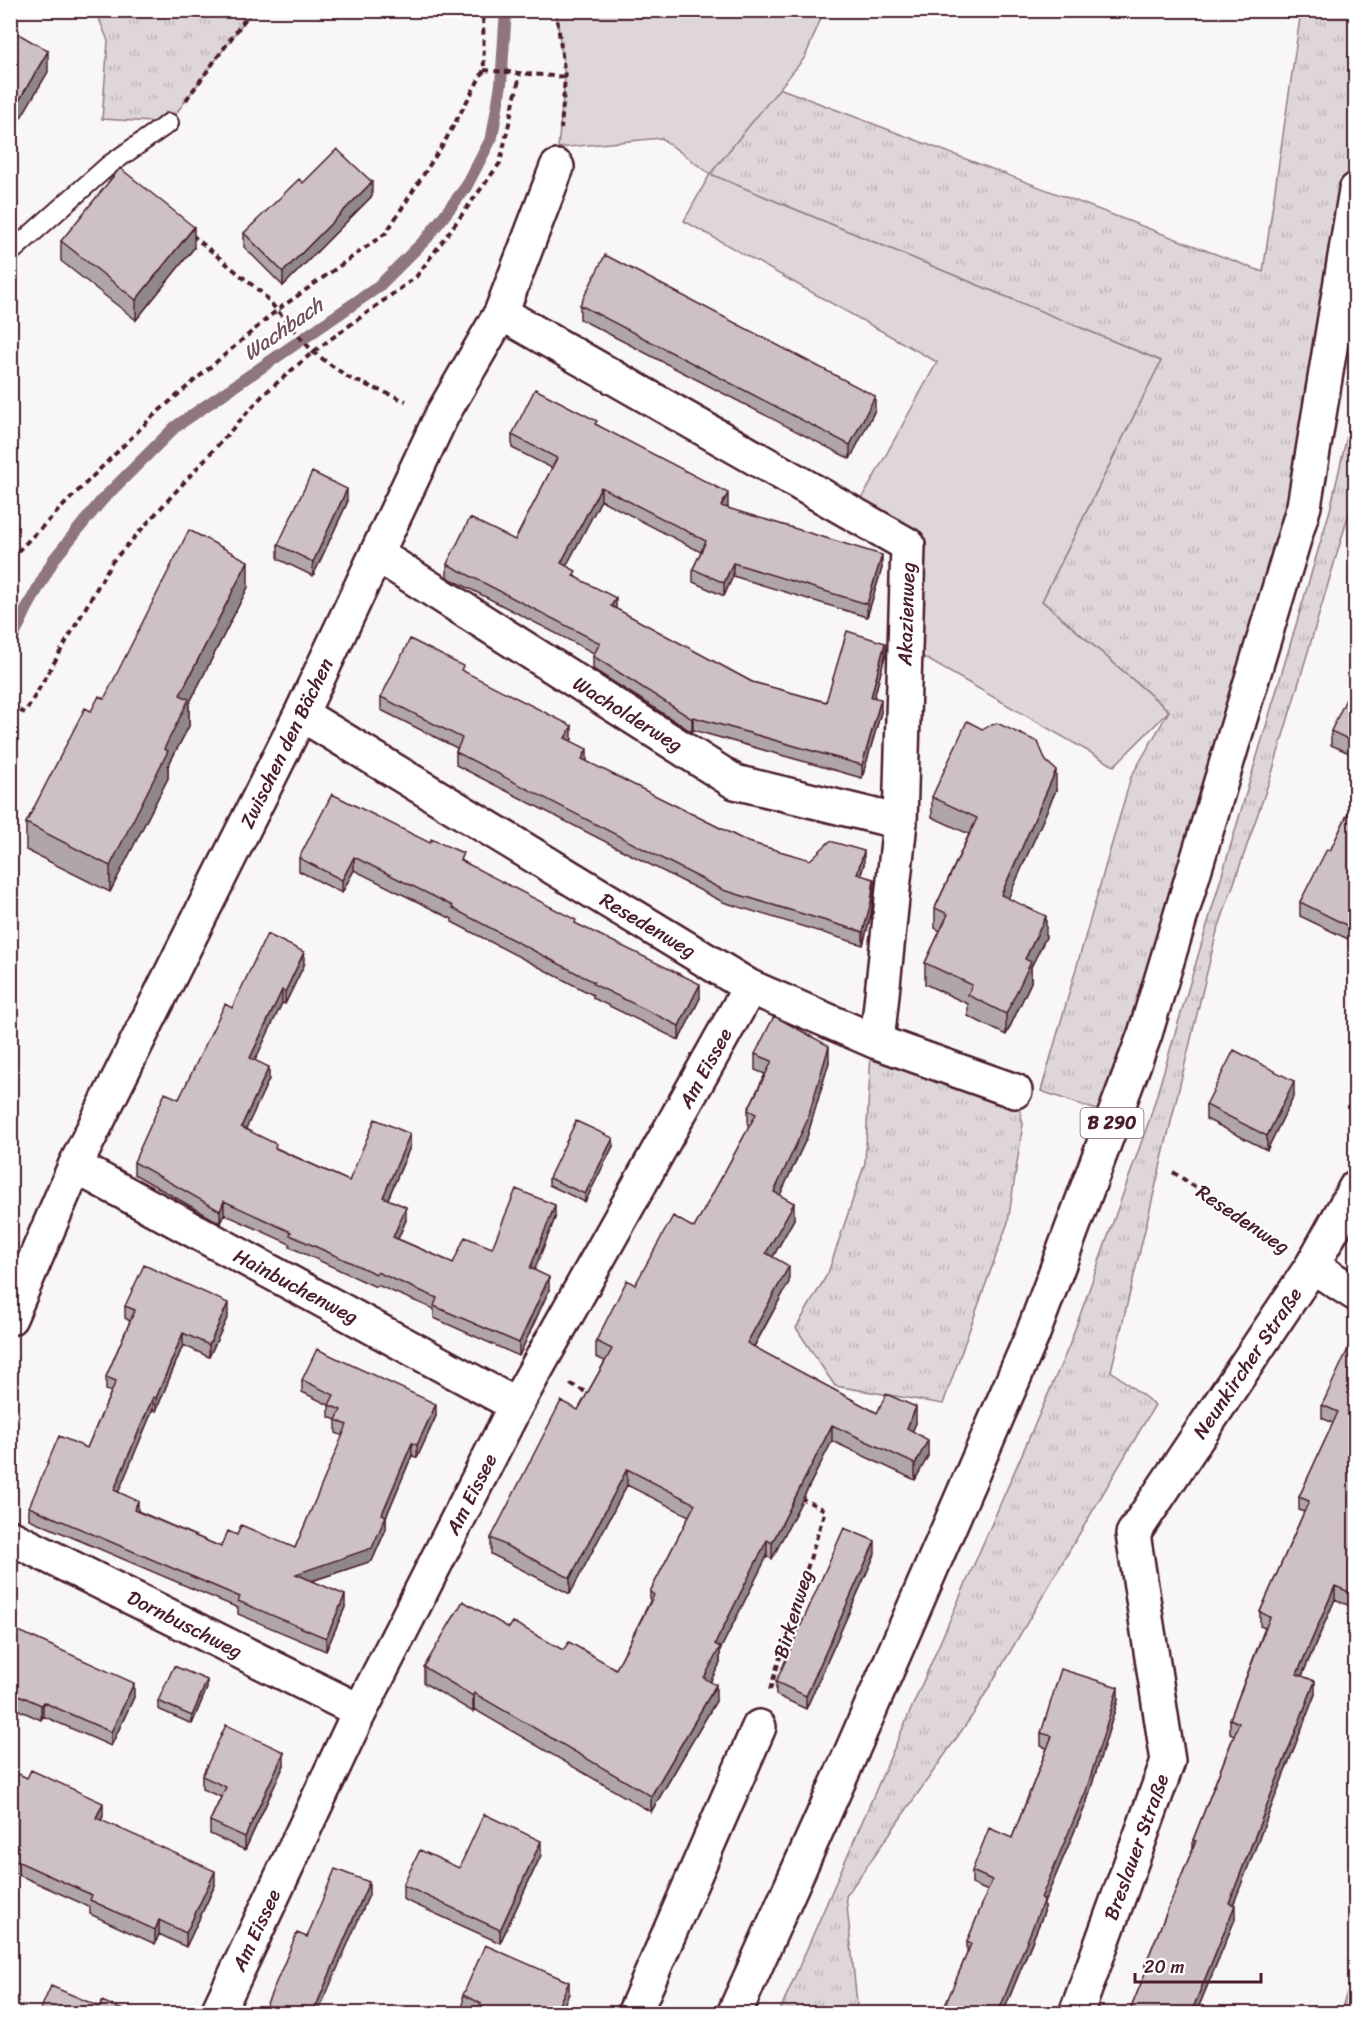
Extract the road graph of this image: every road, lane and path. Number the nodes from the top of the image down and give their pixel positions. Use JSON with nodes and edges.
{"nodes":[{"id":1,"x":252,"y":10,"type":"edge"},
{"id":2,"x":483,"y":10,"type":"edge"},
{"id":3,"x":556,"y":10,"type":"edge"},
{"id":4,"x":484,"y":70,"type":"junction"},
{"id":5,"x":520,"y":75,"type":"junction"},
{"id":6,"x":565,"y":77,"type":"junction"},
{"id":7,"x":169,"y":123,"type":"joint"},
{"id":8,"x":557,"y":167,"type":"joint"},
{"id":9,"x":1356,"y":190,"type":"edge"},
{"id":10,"x":187,"y":230,"type":"edge"},
{"id":11,"x":10,"y":253,"type":"edge"},
{"id":12,"x":276,"y":311,"type":"junction"},
{"id":13,"x":501,"y":313,"type":"junction"},
{"id":14,"x":313,"y":352,"type":"junction"},
{"id":15,"x":442,"y":415,"type":"junction"},
{"id":16,"x":378,"y":555,"type":"junction"},
{"id":17,"x":10,"y":559,"type":"edge"},
{"id":18,"x":10,"y":706,"type":"edge"},
{"id":19,"x":301,"y":714,"type":"junction"},
{"id":20,"x":900,"y":822,"type":"junction"},
{"id":21,"x":750,"y":987,"type":"junction"},
{"id":22,"x":877,"y":1042,"type":"junction"},
{"id":23,"x":1015,"y":1091,"type":"dead end"},
{"id":24,"x":75,"y":1167,"type":"junction"},
{"id":25,"x":1173,"y":1172,"type":"dead end"},
{"id":26,"x":1356,"y":1187,"type":"edge"},
{"id":27,"x":1312,"y":1266,"type":"junction"},
{"id":28,"x":1356,"y":1294,"type":"edge"},
{"id":29,"x":10,"y":1318,"type":"edge"},
{"id":30,"x":537,"y":1368,"type":"junction"},
{"id":31,"x":601,"y":1400,"type":"edge"},
{"id":32,"x":516,"y":1405,"type":"junction"},
{"id":33,"x":793,"y":1494,"type":"edge"},
{"id":34,"x":1133,"y":1534,"type":"joint"},
{"id":35,"x":10,"y":1537,"type":"edge"},
{"id":36,"x":360,"y":1712,"type":"junction"},
{"id":37,"x":759,"y":1727,"type":"joint"},
{"id":38,"x":217,"y":2013,"type":"edge"},
{"id":39,"x":634,"y":2013,"type":"edge"},
{"id":40,"x":734,"y":2013,"type":"edge"},
{"id":41,"x":1076,"y":2013,"type":"edge"}],
"edges":[{"from":1,"to":7,"type":"path"},
{"from":2,"to":4,"type":"path"},
{"from":3,"to":6,"type":"path"},
{"from":4,"to":5,"type":"path"},
{"from":4,"to":12,"type":"path"},
{"from":5,"to":6,"type":"path"},
{"from":5,"to":14,"type":"path"},
{"from":6,"to":8,"type":"path"},
{"from":7,"to":11,"type":"lane"},
{"from":8,"to":13,"type":"street","name":"Zwischen den Bächen"},
{"from":9,"to":40,"type":"street","number":"B 290"},
{"from":10,"to":12,"type":"path"},
{"from":12,"to":14,"type":"path"},
{"from":12,"to":17,"type":"path"},
{"from":13,"to":15,"type":"street","name":"Zwischen den Bächen"},
{"from":13,"to":20,"type":"street","name":"Akazienweg"},
{"from":14,"to":15,"type":"path"},
{"from":14,"to":18,"type":"path"},
{"from":15,"to":16,"type":"street","name":"Zwischen den Bächen"},
{"from":16,"to":19,"type":"street","name":"Zwischen den Bächen"},
{"from":16,"to":20,"type":"street","name":"Wacholderweg"},
{"from":19,"to":21,"type":"street","name":"Resedenweg"},
{"from":19,"to":24,"type":"street","name":"Zwischen den Bächen"},
{"from":20,"to":22,"type":"street","name":"Akazienweg"},
{"from":21,"to":22,"type":"street","name":"Resedenweg"},
{"from":21,"to":30,"type":"street","name":"Am Eissee"},
{"from":22,"to":23,"type":"street","name":"Resedenweg"},
{"from":24,"to":29,"type":"street","name":"Zwischen den Bächen"},
{"from":24,"to":32,"type":"street","name":"Hainbuchenweg"},
{"from":25,"to":27,"type":"path","name":"Resedenweg"},
{"from":26,"to":27,"type":"street","name":"Neunkircher Straße"},
{"from":27,"to":28,"type":"street"},
{"from":27,"to":34,"type":"street","name":"Neunkircher Straße"},
{"from":30,"to":31,"type":"path"},
{"from":30,"to":32,"type":"street","name":"Am Eissee"},
{"from":32,"to":36,"type":"street","name":"Am Eissee"},
{"from":33,"to":37,"type":"path","name":"Birkenweg"},
{"from":34,"to":41,"type":"street","name":"Breslauer Straße"},
{"from":35,"to":36,"type":"street","name":"Dornbuschweg"},
{"from":36,"to":38,"type":"street","name":"Am Eissee"},
{"from":37,"to":39,"type":"street"}]}
